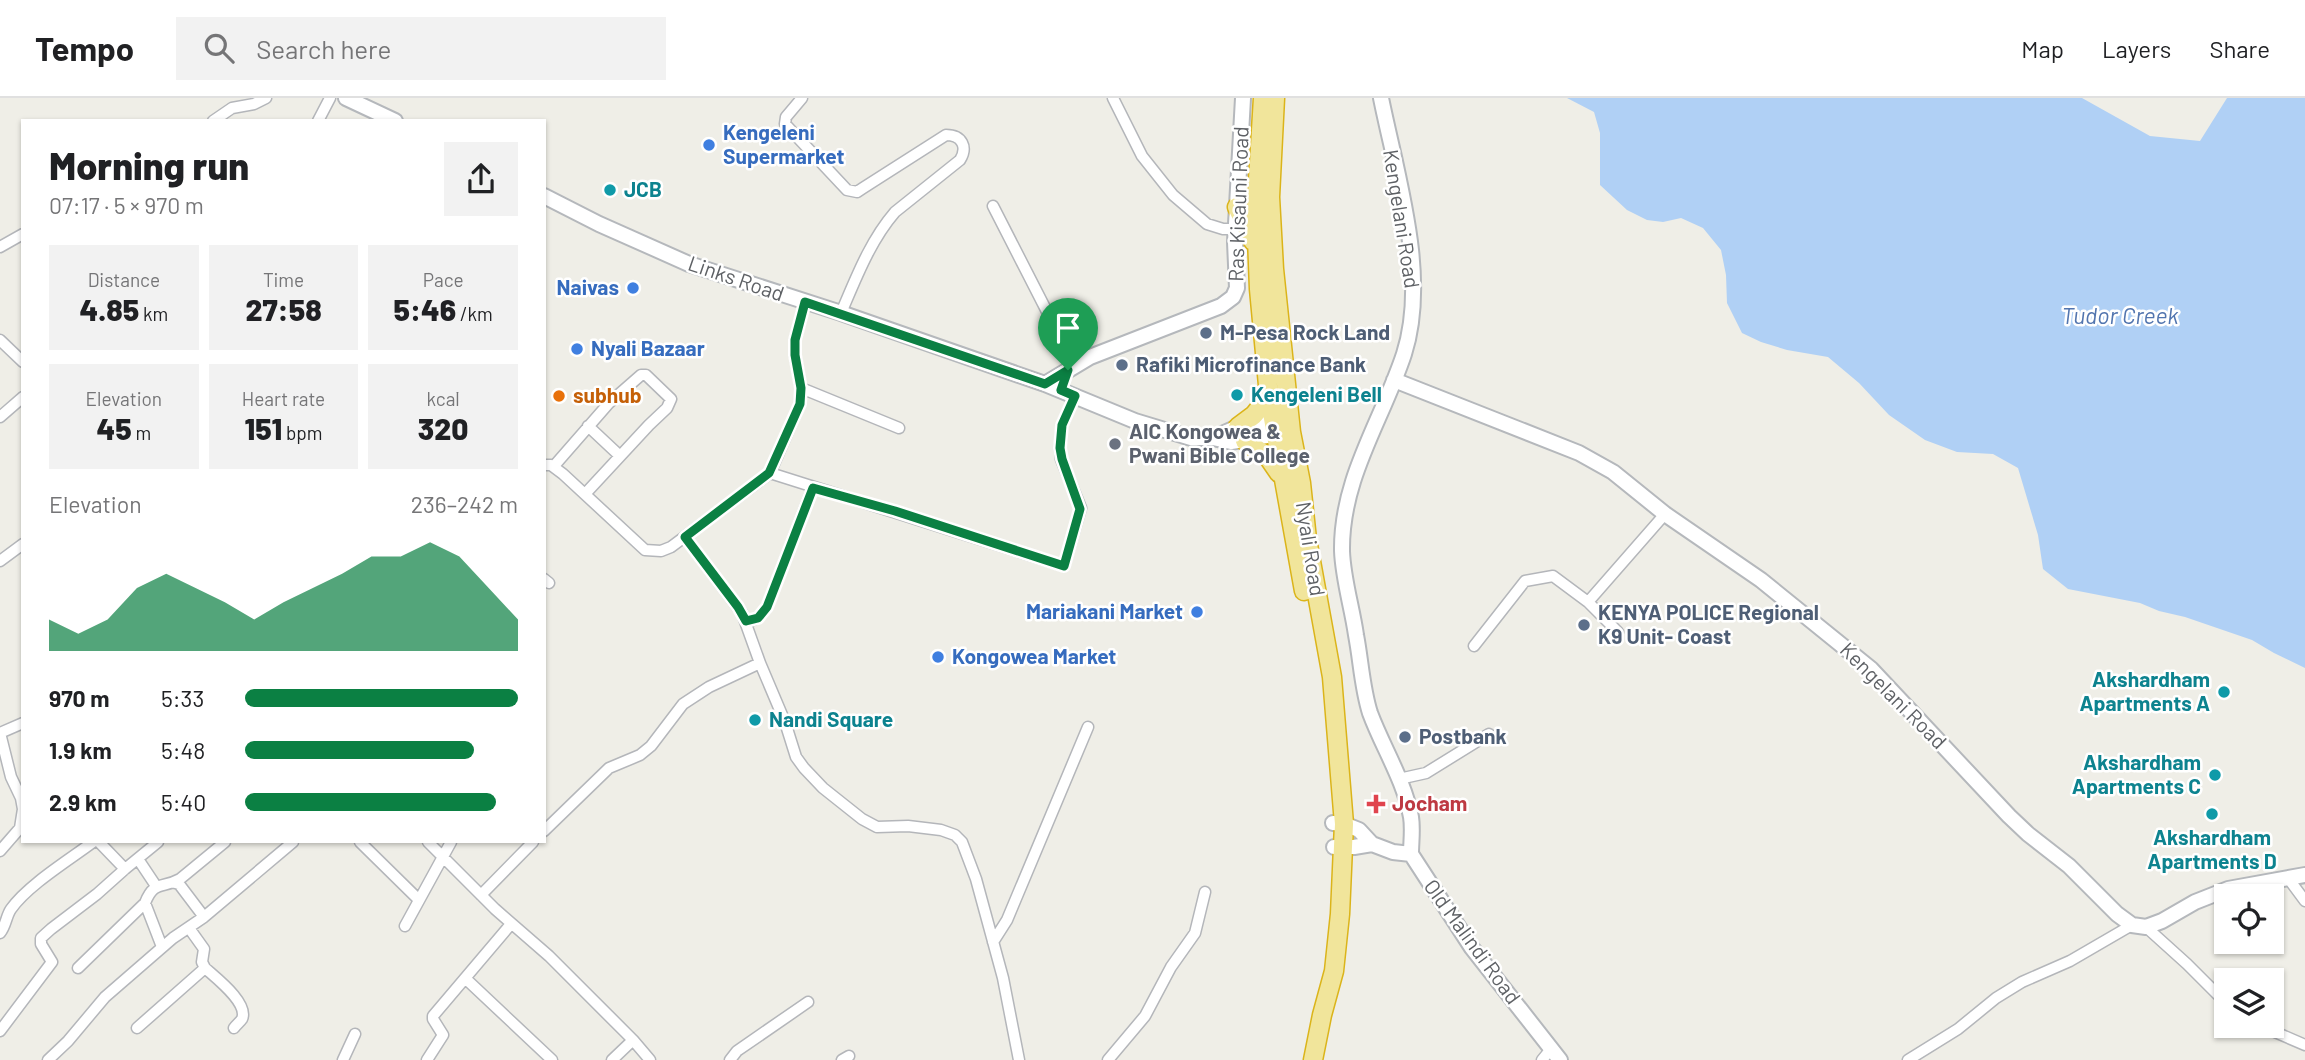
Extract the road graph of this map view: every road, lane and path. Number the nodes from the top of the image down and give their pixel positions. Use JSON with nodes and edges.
{"nodes":[{"id":1,"x":266,"y":98,"type":"edge"},
{"id":2,"x":330,"y":98,"type":"edge"},
{"id":3,"x":345,"y":98,"type":"edge"},
{"id":4,"x":802,"y":98,"type":"edge"},
{"id":5,"x":1113,"y":98,"type":"edge"},
{"id":6,"x":1243,"y":98,"type":"edge"},
{"id":7,"x":1263,"y":98,"type":"edge"},
{"id":8,"x":1275,"y":98,"type":"edge"},
{"id":9,"x":1381,"y":98,"type":"edge"},
{"id":10,"x":216,"y":119,"type":"edge"},
{"id":11,"x":319,"y":119,"type":"edge"},
{"id":12,"x":391,"y":119,"type":"edge"},
{"id":13,"x":546,"y":197,"type":"edge"},
{"id":14,"x":993,"y":206,"type":"dead end"},
{"id":15,"x":1237,"y":206,"type":"junction"},
{"id":16,"x":1236,"y":229,"type":"junction"},
{"id":17,"x":21,"y":235,"type":"edge"},
{"id":18,"x":0,"y":247,"type":"edge"},
{"id":19,"x":1258,"y":251,"type":"junction"},
{"id":20,"x":805,"y":302,"type":"junction"},
{"id":21,"x":841,"y":313,"type":"junction"},
{"id":22,"x":0,"y":340,"type":"edge"},
{"id":23,"x":21,"y":360,"type":"edge"},
{"id":24,"x":1072,"y":367,"type":"junction"},
{"id":25,"x":1394,"y":380,"type":"junction"},
{"id":26,"x":1045,"y":384,"type":"junction"},
{"id":27,"x":801,"y":388,"type":"junction"},
{"id":28,"x":1068,"y":393,"type":"junction"},
{"id":29,"x":1269,"y":396,"type":"junction"},
{"id":30,"x":21,"y":399,"type":"edge"},
{"id":31,"x":0,"y":418,"type":"edge"},
{"id":32,"x":588,"y":426,"type":"junction"},
{"id":33,"x":1282,"y":426,"type":"junction"},
{"id":34,"x":899,"y":428,"type":"dead end"},
{"id":35,"x":1242,"y":434,"type":"junction"},
{"id":36,"x":620,"y":456,"type":"junction"},
{"id":37,"x":549,"y":466,"type":"edge"},
{"id":38,"x":769,"y":473,"type":"junction"},
{"id":39,"x":1282,"y":475,"type":"junction"},
{"id":40,"x":813,"y":488,"type":"junction"},
{"id":41,"x":585,"y":494,"type":"junction"},
{"id":42,"x":1665,"y":514,"type":"junction"},
{"id":43,"x":685,"y":537,"type":"junction"},
{"id":44,"x":21,"y":545,"type":"edge"},
{"id":45,"x":0,"y":561,"type":"edge"},
{"id":46,"x":1588,"y":602,"type":"junction"},
{"id":47,"x":746,"y":621,"type":"junction"},
{"id":48,"x":1618,"y":632,"type":"dead end"},
{"id":49,"x":1474,"y":646,"type":"dead end"},
{"id":50,"x":760,"y":663,"type":"junction"},
{"id":51,"x":21,"y":724,"type":"edge"},
{"id":52,"x":1088,"y":727,"type":"dead end"},
{"id":53,"x":0,"y":733,"type":"edge"},
{"id":54,"x":1489,"y":734,"type":"dead end"},
{"id":55,"x":1399,"y":779,"type":"junction"},
{"id":56,"x":21,"y":799,"type":"edge"},
{"id":57,"x":21,"y":822,"type":"edge"},
{"id":58,"x":1339,"y":824,"type":"junction"},
{"id":59,"x":546,"y":829,"type":"edge"},
{"id":60,"x":92,"y":843,"type":"edge"},
{"id":61,"x":100,"y":843,"type":"edge"},
{"id":62,"x":157,"y":843,"type":"edge"},
{"id":63,"x":224,"y":843,"type":"edge"},
{"id":64,"x":292,"y":843,"type":"edge"},
{"id":65,"x":361,"y":843,"type":"edge"},
{"id":66,"x":429,"y":843,"type":"edge"},
{"id":67,"x":450,"y":843,"type":"edge"},
{"id":68,"x":532,"y":843,"type":"edge"},
{"id":69,"x":1372,"y":844,"type":"junction"},
{"id":70,"x":1339,"y":847,"type":"junction"},
{"id":71,"x":0,"y":851,"type":"edge"},
{"id":72,"x":1411,"y":854,"type":"junction"},
{"id":73,"x":443,"y":857,"type":"junction"},
{"id":74,"x":138,"y":859,"type":"junction"},
{"id":75,"x":125,"y":869,"type":"junction"},
{"id":76,"x":2305,"y":876,"type":"edge"},
{"id":77,"x":2288,"y":878,"type":"junction"},
{"id":78,"x":175,"y":883,"type":"junction"},
{"id":79,"x":156,"y":886,"type":"junction"},
{"id":80,"x":1205,"y":892,"type":"dead end"},
{"id":81,"x":481,"y":895,"type":"junction"},
{"id":82,"x":419,"y":900,"type":"junction"},
{"id":83,"x":2305,"y":901,"type":"edge"},
{"id":84,"x":145,"y":903,"type":"junction"},
{"id":85,"x":204,"y":917,"type":"junction"},
{"id":86,"x":511,"y":923,"type":"junction"},
{"id":87,"x":405,"y":926,"type":"dead end"},
{"id":88,"x":2139,"y":926,"type":"junction"},
{"id":89,"x":189,"y":928,"type":"junction"},
{"id":90,"x":0,"y":933,"type":"edge"},
{"id":91,"x":993,"y":942,"type":"junction"},
{"id":92,"x":162,"y":947,"type":"junction"},
{"id":93,"x":78,"y":968,"type":"dead end"},
{"id":94,"x":205,"y":968,"type":"junction"},
{"id":95,"x":466,"y":979,"type":"junction"},
{"id":96,"x":2214,"y":991,"type":"edge"},
{"id":97,"x":808,"y":1002,"type":"dead end"},
{"id":98,"x":137,"y":1028,"type":"dead end"},
{"id":99,"x":234,"y":1028,"type":"dead end"},
{"id":100,"x":0,"y":1031,"type":"edge"},
{"id":101,"x":355,"y":1034,"type":"dead end"},
{"id":102,"x":2284,"y":1036,"type":"edge"},
{"id":103,"x":633,"y":1040,"type":"junction"},
{"id":104,"x":2305,"y":1045,"type":"edge"},
{"id":105,"x":1551,"y":1056,"type":"edge"},
{"id":106,"x":48,"y":1060,"type":"edge"},
{"id":107,"x":343,"y":1060,"type":"edge"},
{"id":108,"x":427,"y":1060,"type":"edge"},
{"id":109,"x":552,"y":1060,"type":"edge"},
{"id":110,"x":612,"y":1060,"type":"edge"},
{"id":111,"x":650,"y":1060,"type":"edge"},
{"id":112,"x":730,"y":1060,"type":"edge"},
{"id":113,"x":1018,"y":1060,"type":"edge"},
{"id":114,"x":1108,"y":1060,"type":"edge"},
{"id":115,"x":1313,"y":1060,"type":"edge"},
{"id":116,"x":1908,"y":1060,"type":"edge"}],
"edges":[{"from":1,"to":10,"type":"street"},
{"from":2,"to":11,"type":"street"},
{"from":3,"to":12,"type":"main road"},
{"from":4,"to":21,"type":"street"},
{"from":5,"to":16,"type":"street"},
{"from":6,"to":15,"type":"main road","name":"Ras Kisauni Road"},
{"from":7,"to":19,"type":"highway","name":"Nyali Road"},
{"from":8,"to":33,"type":"highway","name":"Nyali Road"},
{"from":9,"to":25,"type":"main road","name":"Kengelani Road"},
{"from":13,"to":20,"type":"main road","name":"Links Road"},
{"from":14,"to":24,"type":"street"},
{"from":15,"to":16,"type":"main road","name":"Ras Kisauni Road"},
{"from":15,"to":19,"type":"highway"},
{"from":16,"to":24,"type":"main road","name":"Ras Kisauni Road"},
{"from":17,"to":18,"type":"street"},
{"from":19,"to":29,"type":"highway","name":"Nyali Road"},
{"from":20,"to":21,"type":"main road","name":"Links Road"},
{"from":20,"to":27,"type":"street"},
{"from":21,"to":26,"type":"main road","name":"Links Road"},
{"from":22,"to":23,"type":"street"},
{"from":24,"to":26,"type":"main road","name":"Ras Kisauni Road"},
{"from":24,"to":28,"type":"main road"},
{"from":25,"to":42,"type":"main road","name":"Kengelani Road"},
{"from":25,"to":55,"type":"main road","name":"Kengelani Road"},
{"from":26,"to":28,"type":"main road","name":"Links Road"},
{"from":27,"to":34,"type":"street"},
{"from":27,"to":38,"type":"street"},
{"from":28,"to":35,"type":"main road","name":"Links Road"},
{"from":28,"to":40,"type":"street"},
{"from":29,"to":33,"type":"highway","name":"Nyali Road"},
{"from":29,"to":35,"type":"highway"},
{"from":30,"to":31,"type":"street"},
{"from":32,"to":36,"type":"street"},
{"from":32,"to":36,"type":"street"},
{"from":32,"to":37,"type":"street"},
{"from":33,"to":35,"type":"main road","name":"Links Road"},
{"from":33,"to":39,"type":"highway","name":"Nyali Road"},
{"from":33,"to":58,"type":"highway","name":"Nyali Road"},
{"from":35,"to":39,"type":"highway"},
{"from":36,"to":41,"type":"street"},
{"from":37,"to":41,"type":"street"},
{"from":38,"to":40,"type":"street"},
{"from":38,"to":43,"type":"street"},
{"from":39,"to":58,"type":"highway","name":"Nyali Road"},
{"from":40,"to":47,"type":"street"},
{"from":41,"to":43,"type":"street"},
{"from":42,"to":46,"type":"street"},
{"from":42,"to":88,"type":"main road","name":"Kengelani Road"},
{"from":43,"to":47,"type":"street"},
{"from":44,"to":45,"type":"street"},
{"from":46,"to":48,"type":"street"},
{"from":46,"to":49,"type":"street"},
{"from":47,"to":50,"type":"street"},
{"from":50,"to":59,"type":"street"},
{"from":50,"to":91,"type":"street"},
{"from":51,"to":53,"type":"street"},
{"from":52,"to":91,"type":"street"},
{"from":53,"to":56,"type":"street"},
{"from":54,"to":55,"type":"street"},
{"from":55,"to":72,"type":"main road","name":"Kengelani Road"},
{"from":57,"to":71,"type":"street"},
{"from":58,"to":69,"type":"main road"},
{"from":58,"to":70,"type":"highway","name":"Nyali Road"},
{"from":60,"to":90,"type":"street"},
{"from":61,"to":75,"type":"street"},
{"from":62,"to":74,"type":"street"},
{"from":63,"to":78,"type":"street"},
{"from":64,"to":85,"type":"street"},
{"from":65,"to":82,"type":"street"},
{"from":66,"to":73,"type":"street"},
{"from":67,"to":73,"type":"street"},
{"from":68,"to":81,"type":"street"},
{"from":69,"to":70,"type":"main road"},
{"from":69,"to":72,"type":"main road"},
{"from":70,"to":115,"type":"highway","name":"Nyali Road"},
{"from":72,"to":105,"type":"main road","name":"Old Malindi Road"},
{"from":73,"to":81,"type":"street"},
{"from":73,"to":82,"type":"street"},
{"from":74,"to":75,"type":"street"},
{"from":74,"to":79,"type":"street"},
{"from":75,"to":100,"type":"street"},
{"from":76,"to":77,"type":"main road"},
{"from":77,"to":83,"type":"street"},
{"from":77,"to":88,"type":"main road"},
{"from":78,"to":79,"type":"street"},
{"from":78,"to":85,"type":"street"},
{"from":79,"to":84,"type":"street"},
{"from":80,"to":114,"type":"street"},
{"from":81,"to":86,"type":"street"},
{"from":82,"to":87,"type":"street"},
{"from":84,"to":92,"type":"street"},
{"from":84,"to":93,"type":"street"},
{"from":85,"to":89,"type":"street"},
{"from":86,"to":95,"type":"street"},
{"from":86,"to":103,"type":"street"},
{"from":88,"to":96,"type":"street"},
{"from":88,"to":116,"type":"street"},
{"from":89,"to":92,"type":"street"},
{"from":89,"to":94,"type":"street"},
{"from":91,"to":113,"type":"street"},
{"from":92,"to":106,"type":"street"},
{"from":94,"to":98,"type":"street"},
{"from":94,"to":99,"type":"street"},
{"from":95,"to":108,"type":"street"},
{"from":95,"to":109,"type":"street"},
{"from":97,"to":112,"type":"street"},
{"from":101,"to":107,"type":"street"},
{"from":102,"to":104,"type":"street"},
{"from":103,"to":110,"type":"street"},
{"from":103,"to":111,"type":"street"}]}
